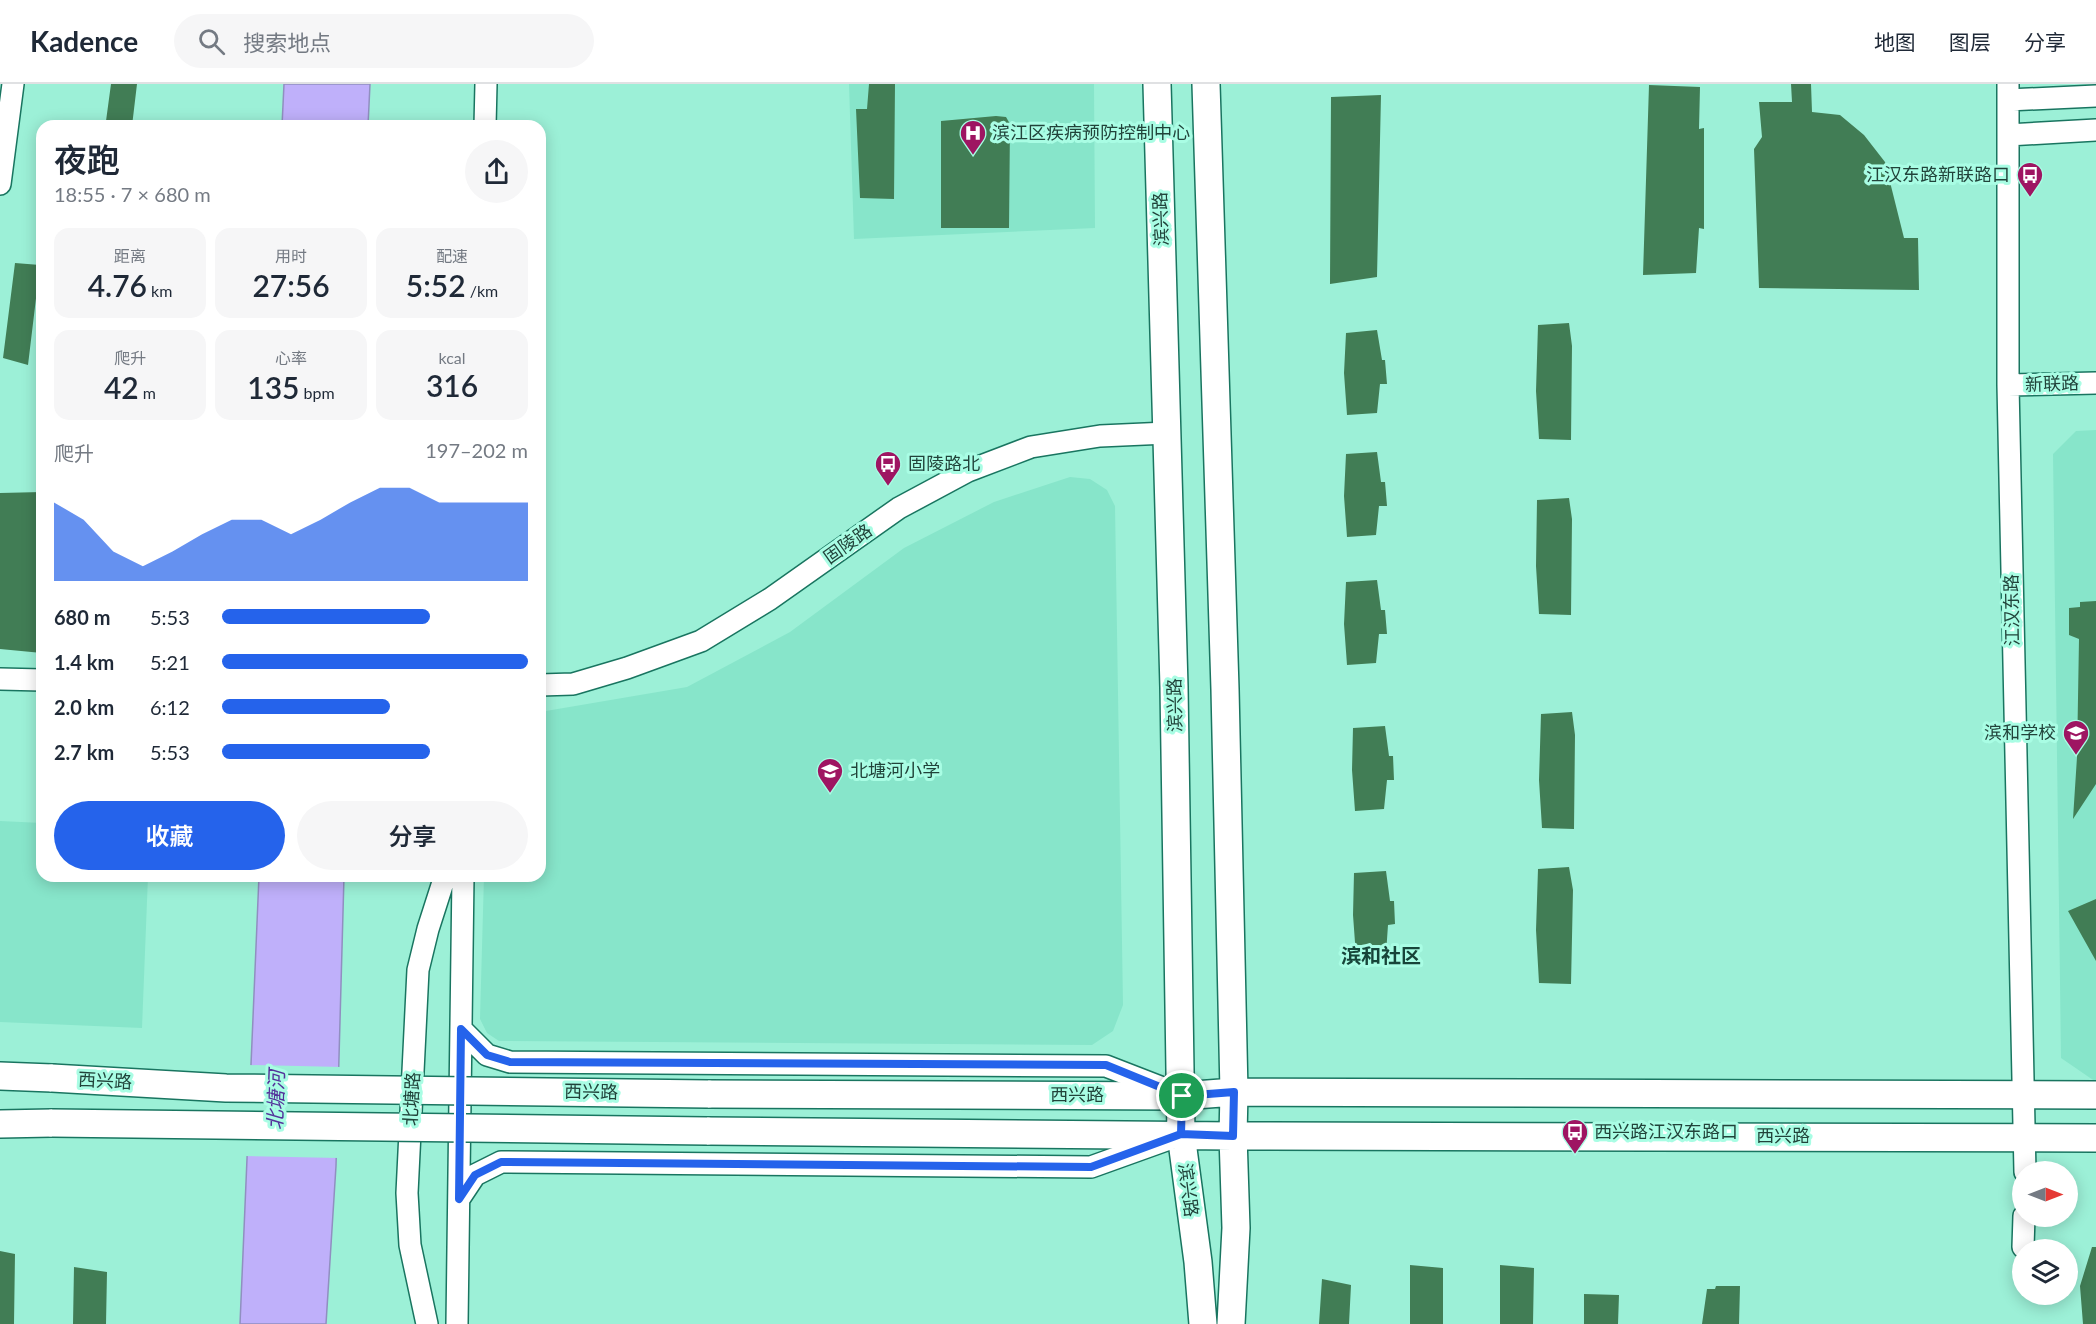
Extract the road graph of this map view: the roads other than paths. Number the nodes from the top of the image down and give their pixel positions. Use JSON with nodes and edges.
{"nodes":[{"id":1,"x":13,"y":84,"type":"edge"},
{"id":2,"x":486,"y":84,"type":"edge"},
{"id":3,"x":1157,"y":84,"type":"edge"},
{"id":4,"x":1206,"y":84,"type":"edge"},
{"id":5,"x":2008,"y":92,"type":"edge"},
{"id":6,"x":2096,"y":96,"type":"edge"},
{"id":7,"x":485,"y":120,"type":"edge"},
{"id":8,"x":2096,"y":130,"type":"edge"},
{"id":9,"x":2008,"y":135,"type":"junction"},
{"id":10,"x":0,"y":184,"type":"edge"},
{"id":11,"x":2096,"y":383,"type":"edge"},
{"id":12,"x":2008,"y":385,"type":"junction"},
{"id":13,"x":1167,"y":433,"type":"junction"},
{"id":14,"x":0,"y":679,"type":"edge"},
{"id":15,"x":36,"y":680,"type":"edge"},
{"id":16,"x":546,"y":685,"type":"edge"},
{"id":17,"x":443,"y":882,"type":"edge"},
{"id":18,"x":463,"y":882,"type":"edge"},
{"id":19,"x":461,"y":1029,"type":"junction"},
{"id":20,"x":0,"y":1076,"type":"edge"},
{"id":21,"x":1234,"y":1092,"type":"junction"},
{"id":22,"x":2024,"y":1094,"type":"junction"},
{"id":23,"x":2096,"y":1095,"type":"edge"},
{"id":24,"x":1182,"y":1096,"type":"junction"},
{"id":25,"x":0,"y":1124,"type":"edge"},
{"id":26,"x":1181,"y":1134,"type":"junction"},
{"id":27,"x":1233,"y":1136,"type":"junction"},
{"id":28,"x":2026,"y":1137,"type":"junction"},
{"id":29,"x":2096,"y":1138,"type":"edge"},
{"id":30,"x":2025,"y":1161,"type":"edge"},
{"id":31,"x":459,"y":1199,"type":"junction"},
{"id":32,"x":427,"y":1324,"type":"edge"},
{"id":33,"x":457,"y":1324,"type":"edge"},
{"id":34,"x":1203,"y":1324,"type":"edge"},
{"id":35,"x":1231,"y":1324,"type":"edge"}],
"edges":[{"from":1,"to":10,"type":"street"},
{"from":2,"to":7,"type":"street"},
{"from":3,"to":13,"type":"main road","name":"滨兴路"},
{"from":4,"to":21,"type":"main road"},
{"from":5,"to":6,"type":"street"},
{"from":5,"to":9,"type":"street","name":"江汉东路"},
{"from":8,"to":9,"type":"street"},
{"from":9,"to":12,"type":"street","name":"江汉东路"},
{"from":11,"to":12,"type":"street","name":"新联路"},
{"from":12,"to":22,"type":"street","name":"江汉东路"},
{"from":13,"to":16,"type":"street","name":"固陵路"},
{"from":13,"to":24,"type":"main road","name":"滨兴路"},
{"from":14,"to":15,"type":"street"},
{"from":17,"to":32,"type":"street","name":"北塘路"},
{"from":18,"to":19,"type":"street"},
{"from":19,"to":24,"type":"street","name":"西兴路"},
{"from":19,"to":31,"type":"street"},
{"from":20,"to":24,"type":"main road","name":"西兴路","bridge":true},
{"from":21,"to":22,"type":"main road","name":"西兴路"},
{"from":21,"to":24,"type":"main road","name":"西兴路"},
{"from":21,"to":27,"type":"main road"},
{"from":22,"to":23,"type":"main road","name":"西兴路"},
{"from":22,"to":28,"type":"street","name":"江汉东路"},
{"from":24,"to":26,"type":"main road","name":"滨兴路"},
{"from":25,"to":26,"type":"main road","name":"西兴路","bridge":true},
{"from":26,"to":27,"type":"main road","name":"西兴路"},
{"from":26,"to":31,"type":"street","name":"西兴路"},
{"from":26,"to":34,"type":"main road","name":"滨兴路"},
{"from":27,"to":28,"type":"main road","name":"西兴路"},
{"from":27,"to":35,"type":"main road"},
{"from":28,"to":29,"type":"main road","name":"西兴路"},
{"from":28,"to":30,"type":"street","name":"江汉东路"},
{"from":31,"to":33,"type":"street"}]}
